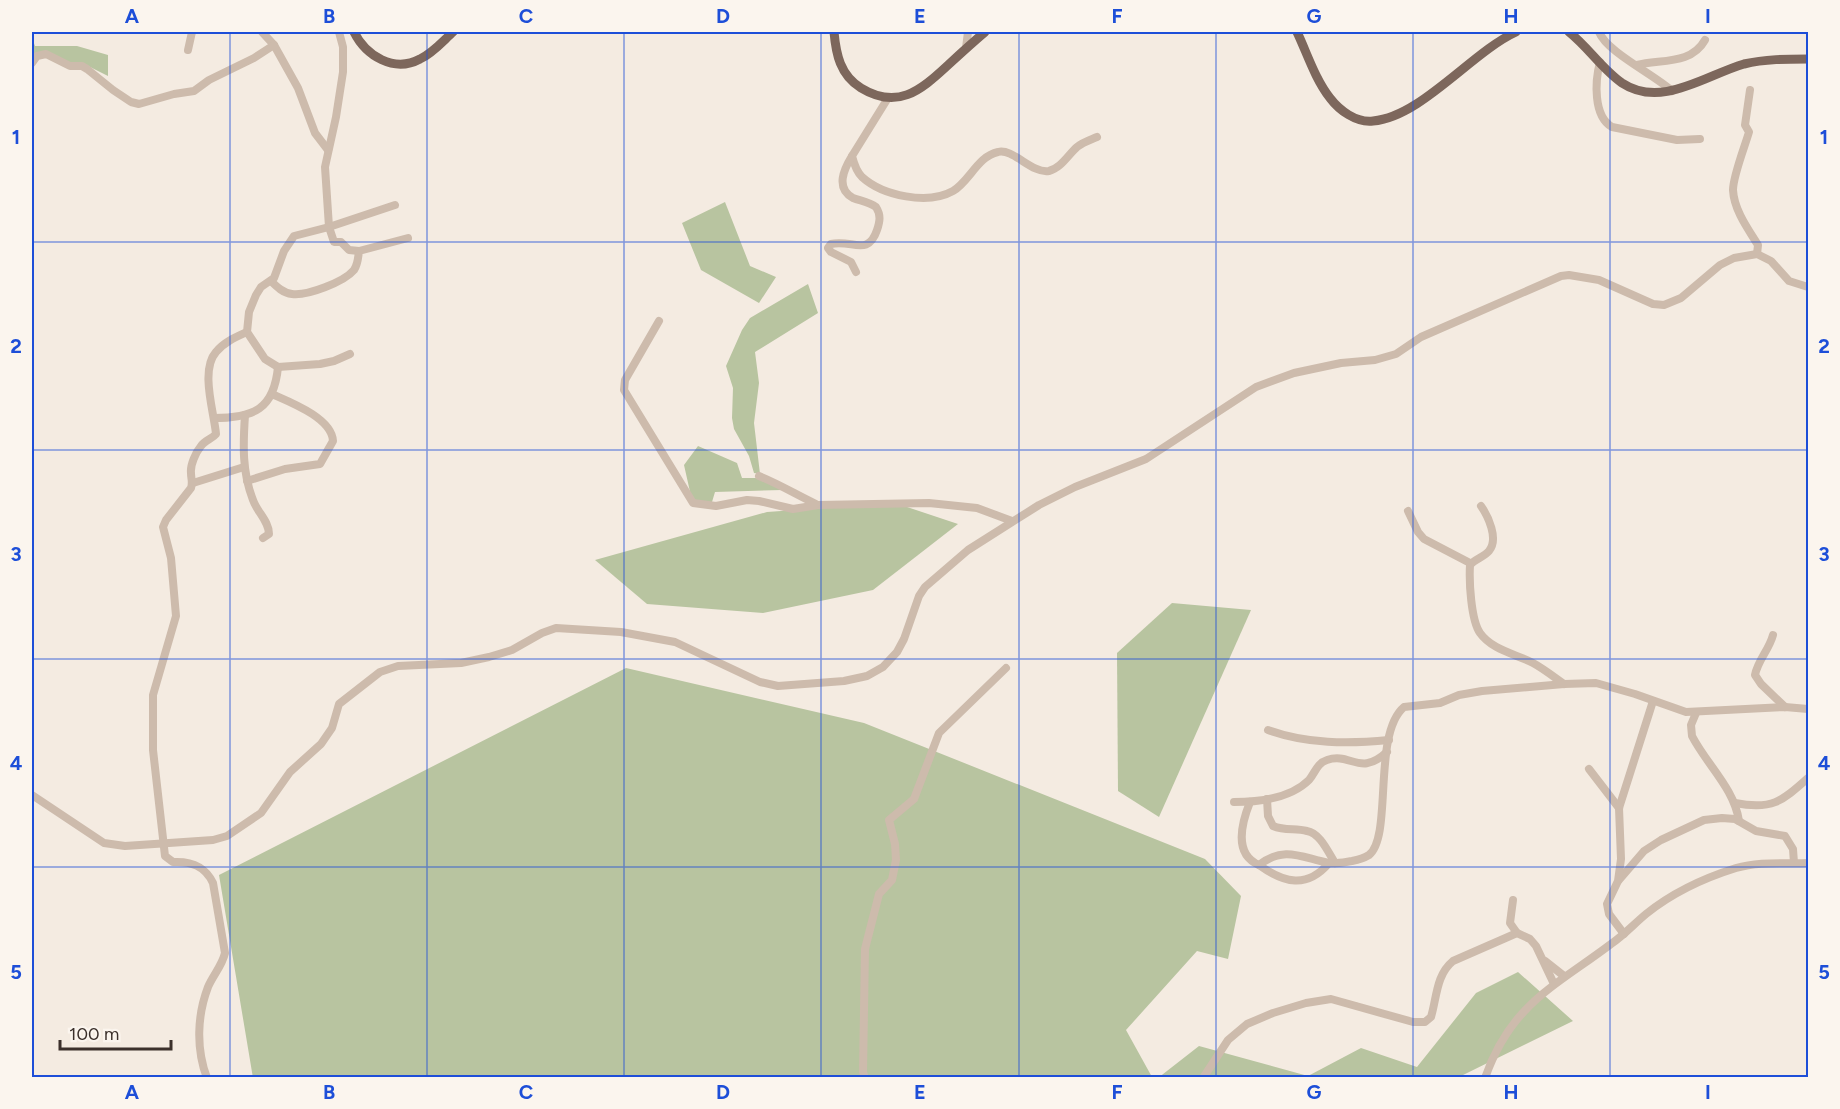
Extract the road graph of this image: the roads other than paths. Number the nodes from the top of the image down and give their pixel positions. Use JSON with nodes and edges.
{"nodes":[{"id":1,"x":192,"y":32,"type":"edge"},
{"id":2,"x":262,"y":32,"type":"edge"},
{"id":3,"x":339,"y":32,"type":"edge"},
{"id":4,"x":354,"y":32,"type":"edge"},
{"id":5,"x":453,"y":32,"type":"edge"},
{"id":6,"x":834,"y":32,"type":"edge"},
{"id":7,"x":968,"y":32,"type":"edge"},
{"id":8,"x":985,"y":32,"type":"edge"},
{"id":9,"x":1297,"y":32,"type":"edge"},
{"id":10,"x":1516,"y":32,"type":"edge"},
{"id":11,"x":1569,"y":32,"type":"edge"},
{"id":12,"x":1599,"y":32,"type":"edge"},
{"id":13,"x":1705,"y":40,"type":"dead end"},
{"id":14,"x":274,"y":45,"type":"junction"},
{"id":15,"x":966,"y":48,"type":"junction"},
{"id":16,"x":188,"y":50,"type":"dead end"},
{"id":17,"x":1809,"y":59,"type":"edge"},
{"id":18,"x":1600,"y":62,"type":"junction"},
{"id":19,"x":32,"y":63,"type":"edge"},
{"id":20,"x":1637,"y":65,"type":"junction"},
{"id":21,"x":1750,"y":90,"type":"dead end"},
{"id":22,"x":1672,"y":91,"type":"junction"},
{"id":23,"x":888,"y":98,"type":"junction"},
{"id":24,"x":1097,"y":137,"type":"dead end"},
{"id":25,"x":1700,"y":139,"type":"dead end"},
{"id":26,"x":328,"y":150,"type":"junction"},
{"id":27,"x":852,"y":156,"type":"junction"},
{"id":28,"x":394,"y":205,"type":"dead end"},
{"id":29,"x":329,"y":227,"type":"junction"},
{"id":30,"x":408,"y":237,"type":"dead end"},
{"id":31,"x":359,"y":251,"type":"junction"},
{"id":32,"x":1757,"y":254,"type":"junction"},
{"id":33,"x":855,"y":272,"type":"dead end"},
{"id":34,"x":271,"y":281,"type":"junction"},
{"id":35,"x":1809,"y":287,"type":"edge"},
{"id":36,"x":659,"y":321,"type":"dead end"},
{"id":37,"x":247,"y":332,"type":"junction"},
{"id":38,"x":350,"y":354,"type":"dead end"},
{"id":39,"x":278,"y":367,"type":"junction"},
{"id":40,"x":272,"y":394,"type":"junction"},
{"id":41,"x":245,"y":415,"type":"junction"},
{"id":42,"x":214,"y":418,"type":"junction"},
{"id":43,"x":244,"y":467,"type":"junction"},
{"id":44,"x":759,"y":476,"type":"dead end"},
{"id":45,"x":247,"y":481,"type":"junction"},
{"id":46,"x":193,"y":483,"type":"junction"},
{"id":47,"x":818,"y":505,"type":"junction"},
{"id":48,"x":1481,"y":506,"type":"dead end"},
{"id":49,"x":1408,"y":511,"type":"dead end"},
{"id":50,"x":1012,"y":521,"type":"junction"},
{"id":51,"x":263,"y":538,"type":"dead end"},
{"id":52,"x":1470,"y":563,"type":"junction"},
{"id":53,"x":1773,"y":635,"type":"dead end"},
{"id":54,"x":1006,"y":668,"type":"dead end"},
{"id":55,"x":1564,"y":684,"type":"junction"},
{"id":56,"x":1653,"y":701,"type":"junction"},
{"id":57,"x":1785,"y":707,"type":"junction"},
{"id":58,"x":1809,"y":709,"type":"edge"},
{"id":59,"x":1696,"y":713,"type":"junction"},
{"id":60,"x":1268,"y":730,"type":"dead end"},
{"id":61,"x":1389,"y":740,"type":"junction"},
{"id":62,"x":1387,"y":752,"type":"junction"},
{"id":63,"x":1589,"y":769,"type":"dead end"},
{"id":64,"x":1809,"y":778,"type":"edge"},
{"id":65,"x":32,"y":795,"type":"edge"},
{"id":66,"x":1267,"y":799,"type":"junction"},
{"id":67,"x":1234,"y":802,"type":"dead end"},
{"id":68,"x":1250,"y":802,"type":"junction"},
{"id":69,"x":1735,"y":803,"type":"junction"},
{"id":70,"x":1619,"y":808,"type":"junction"},
{"id":71,"x":1740,"y":821,"type":"junction"},
{"id":72,"x":163,"y":843,"type":"junction"},
{"id":73,"x":1332,"y":863,"type":"junction"},
{"id":74,"x":1794,"y":863,"type":"junction"},
{"id":75,"x":1809,"y":863,"type":"edge"},
{"id":76,"x":1259,"y":865,"type":"junction"},
{"id":77,"x":1618,"y":881,"type":"junction"},
{"id":78,"x":1513,"y":900,"type":"dead end"},
{"id":79,"x":1517,"y":933,"type":"junction"},
{"id":80,"x":1624,"y":934,"type":"junction"},
{"id":81,"x":1544,"y":960,"type":"junction"},
{"id":82,"x":1564,"y":976,"type":"junction"},
{"id":83,"x":1554,"y":984,"type":"junction"},
{"id":84,"x":207,"y":1077,"type":"edge"},
{"id":85,"x":865,"y":1077,"type":"edge"},
{"id":86,"x":1203,"y":1077,"type":"edge"},
{"id":87,"x":1485,"y":1077,"type":"edge"}],
"edges":[{"from":1,"to":16,"type":"street"},
{"from":2,"to":14,"type":"street"},
{"from":3,"to":26,"type":"street"},
{"from":4,"to":5,"type":"main road"},
{"from":6,"to":23,"type":"main road"},
{"from":7,"to":15,"type":"street"},
{"from":8,"to":15,"type":"main road"},
{"from":9,"to":10,"type":"main road"},
{"from":11,"to":18,"type":"main road"},
{"from":12,"to":20,"type":"street"},
{"from":13,"to":20,"type":"street"},
{"from":14,"to":19,"type":"street"},
{"from":14,"to":26,"type":"street"},
{"from":15,"to":23,"type":"main road"},
{"from":17,"to":22,"type":"main road"},
{"from":18,"to":22,"type":"main road"},
{"from":18,"to":25,"type":"street"},
{"from":20,"to":22,"type":"street"},
{"from":21,"to":32,"type":"street"},
{"from":23,"to":27,"type":"street"},
{"from":24,"to":27,"type":"street"},
{"from":26,"to":29,"type":"street"},
{"from":27,"to":33,"type":"street"},
{"from":28,"to":29,"type":"street"},
{"from":29,"to":31,"type":"street"},
{"from":29,"to":34,"type":"street"},
{"from":30,"to":31,"type":"street"},
{"from":31,"to":34,"type":"street"},
{"from":32,"to":35,"type":"street"},
{"from":32,"to":50,"type":"street"},
{"from":34,"to":37,"type":"street"},
{"from":36,"to":47,"type":"street"},
{"from":37,"to":39,"type":"street"},
{"from":37,"to":42,"type":"street"},
{"from":38,"to":39,"type":"street"},
{"from":39,"to":40,"type":"street"},
{"from":40,"to":41,"type":"street"},
{"from":40,"to":45,"type":"street"},
{"from":41,"to":42,"type":"street"},
{"from":41,"to":43,"type":"street"},
{"from":42,"to":46,"type":"street"},
{"from":43,"to":45,"type":"street"},
{"from":43,"to":46,"type":"street"},
{"from":44,"to":47,"type":"street"},
{"from":45,"to":51,"type":"street"},
{"from":46,"to":72,"type":"street"},
{"from":47,"to":50,"type":"street"},
{"from":48,"to":52,"type":"street"},
{"from":49,"to":52,"type":"street"},
{"from":50,"to":72,"type":"street"},
{"from":52,"to":55,"type":"street"},
{"from":53,"to":57,"type":"street"},
{"from":54,"to":85,"type":"street"},
{"from":55,"to":56,"type":"street"},
{"from":55,"to":61,"type":"street"},
{"from":56,"to":59,"type":"street"},
{"from":56,"to":70,"type":"street"},
{"from":57,"to":58,"type":"street"},
{"from":57,"to":59,"type":"street"},
{"from":59,"to":69,"type":"street"},
{"from":60,"to":61,"type":"street"},
{"from":61,"to":62,"type":"street"},
{"from":62,"to":66,"type":"street"},
{"from":62,"to":73,"type":"street"},
{"from":63,"to":70,"type":"street"},
{"from":64,"to":69,"type":"street"},
{"from":65,"to":72,"type":"street"},
{"from":66,"to":68,"type":"street"},
{"from":66,"to":73,"type":"street"},
{"from":67,"to":68,"type":"street"},
{"from":68,"to":76,"type":"street"},
{"from":69,"to":71,"type":"street"},
{"from":70,"to":77,"type":"street"},
{"from":71,"to":74,"type":"street"},
{"from":71,"to":77,"type":"street"},
{"from":72,"to":84,"type":"street"},
{"from":73,"to":76,"type":"street"},
{"from":73,"to":76,"type":"street"},
{"from":74,"to":75,"type":"street"},
{"from":74,"to":80,"type":"street"},
{"from":77,"to":80,"type":"street"},
{"from":78,"to":79,"type":"street"},
{"from":79,"to":81,"type":"street"},
{"from":79,"to":86,"type":"street"},
{"from":80,"to":82,"type":"street"},
{"from":81,"to":82,"type":"street"},
{"from":81,"to":83,"type":"street"},
{"from":82,"to":83,"type":"street"},
{"from":83,"to":87,"type":"street"}]}
